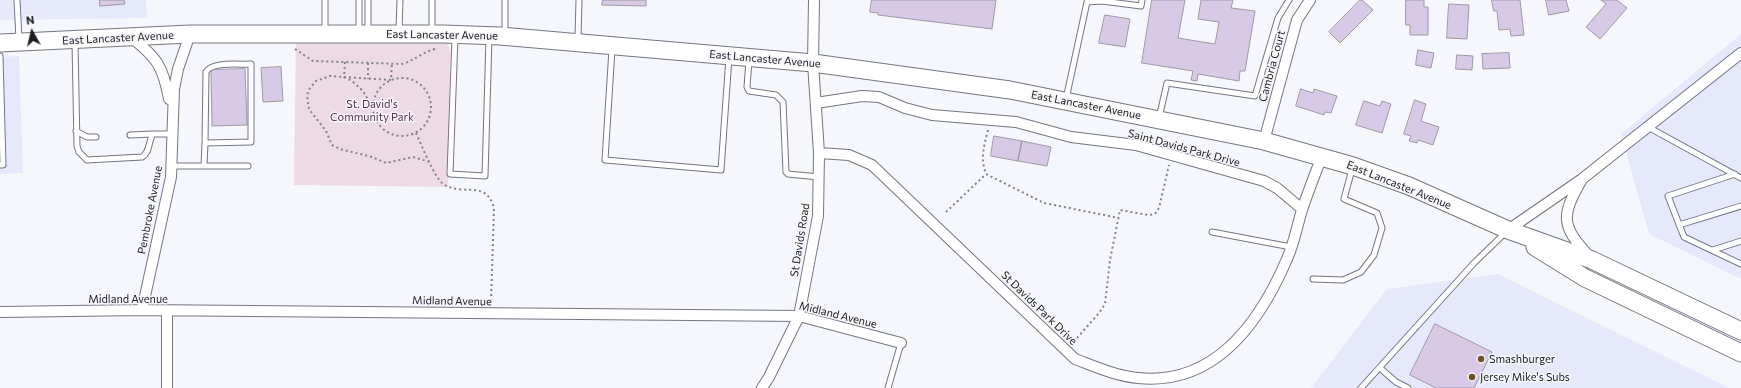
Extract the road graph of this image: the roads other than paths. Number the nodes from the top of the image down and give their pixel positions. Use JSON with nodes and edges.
{"nodes":[{"id":1,"x":17,"y":0,"type":"edge"},
{"id":2,"x":325,"y":0,"type":"edge"},
{"id":3,"x":359,"y":0,"type":"edge"},
{"id":4,"x":368,"y":0,"type":"edge"},
{"id":5,"x":400,"y":0,"type":"edge"},
{"id":6,"x":432,"y":0,"type":"edge"},
{"id":7,"x":505,"y":0,"type":"edge"},
{"id":8,"x":579,"y":0,"type":"edge"},
{"id":9,"x":814,"y":0,"type":"edge"},
{"id":10,"x":1142,"y":0,"type":"edge"},
{"id":11,"x":1289,"y":0,"type":"edge"},
{"id":12,"x":1310,"y":0,"type":"edge"},
{"id":13,"x":190,"y":34,"type":"junction"},
{"id":14,"x":325,"y":34,"type":"junction"},
{"id":15,"x":364,"y":34,"type":"junction"},
{"id":16,"x":399,"y":34,"type":"junction"},
{"id":17,"x":432,"y":34,"type":"junction"},
{"id":18,"x":497,"y":36,"type":"junction"},
{"id":19,"x":131,"y":37,"type":"junction"},
{"id":20,"x":75,"y":40,"type":"junction"},
{"id":21,"x":455,"y":40,"type":"junction"},
{"id":22,"x":19,"y":42,"type":"junction"},
{"id":23,"x":578,"y":42,"type":"junction"},
{"id":24,"x":0,"y":43,"type":"edge"},
{"id":25,"x":612,"y":46,"type":"junction"},
{"id":26,"x":1741,"y":53,"type":"edge"},
{"id":27,"x":0,"y":56,"type":"edge"},
{"id":28,"x":729,"y":56,"type":"junction"},
{"id":29,"x":750,"y":58,"type":"junction"},
{"id":30,"x":813,"y":63,"type":"junction"},
{"id":31,"x":1065,"y":100,"type":"junction"},
{"id":32,"x":816,"y":103,"type":"junction"},
{"id":33,"x":172,"y":114,"type":"junction"},
{"id":34,"x":1159,"y":119,"type":"junction"},
{"id":35,"x":1648,"y":127,"type":"junction"},
{"id":36,"x":76,"y":132,"type":"junction"},
{"id":37,"x":154,"y":134,"type":"junction"},
{"id":38,"x":172,"y":134,"type":"junction"},
{"id":39,"x":130,"y":135,"type":"dead end"},
{"id":40,"x":96,"y":137,"type":"dead end"},
{"id":41,"x":1264,"y":141,"type":"junction"},
{"id":42,"x":205,"y":143,"type":"junction"},
{"id":43,"x":819,"y":153,"type":"junction"},
{"id":44,"x":1322,"y":156,"type":"junction"},
{"id":45,"x":0,"y":165,"type":"edge"},
{"id":46,"x":171,"y":166,"type":"junction"},
{"id":47,"x":204,"y":166,"type":"junction"},
{"id":48,"x":248,"y":166,"type":"dead end"},
{"id":49,"x":1353,"y":166,"type":"junction"},
{"id":50,"x":1735,"y":174,"type":"junction"},
{"id":51,"x":819,"y":177,"type":"junction"},
{"id":52,"x":1741,"y":178,"type":"edge"},
{"id":53,"x":1582,"y":179,"type":"junction"},
{"id":54,"x":1741,"y":206,"type":"edge"},
{"id":55,"x":1302,"y":209,"type":"junction"},
{"id":56,"x":1680,"y":224,"type":"junction"},
{"id":57,"x":1508,"y":230,"type":"junction"},
{"id":58,"x":1212,"y":232,"type":"dead end"},
{"id":59,"x":1741,"y":241,"type":"edge"},
{"id":60,"x":1291,"y":247,"type":"junction"},
{"id":61,"x":1713,"y":250,"type":"junction"},
{"id":62,"x":1592,"y":260,"type":"junction"},
{"id":63,"x":1741,"y":264,"type":"edge"},
{"id":64,"x":1313,"y":279,"type":"dead end"},
{"id":65,"x":142,"y":310,"type":"junction"},
{"id":66,"x":167,"y":311,"type":"junction"},
{"id":67,"x":0,"y":312,"type":"edge"},
{"id":68,"x":798,"y":316,"type":"junction"},
{"id":69,"x":1741,"y":331,"type":"edge"},
{"id":70,"x":901,"y":343,"type":"joint"},
{"id":71,"x":1741,"y":353,"type":"edge"},
{"id":72,"x":1380,"y":368,"type":"junction"},
{"id":73,"x":167,"y":388,"type":"edge"},
{"id":74,"x":762,"y":388,"type":"edge"},
{"id":75,"x":888,"y":388,"type":"edge"},
{"id":76,"x":1362,"y":388,"type":"edge"},
{"id":77,"x":1408,"y":388,"type":"edge"}],
"edges":[{"from":1,"to":22,"type":"lane"},
{"from":2,"to":14,"type":"lane"},
{"from":3,"to":15,"type":"lane"},
{"from":4,"to":15,"type":"lane"},
{"from":5,"to":16,"type":"lane"},
{"from":6,"to":17,"type":"lane"},
{"from":7,"to":18,"type":"lane"},
{"from":8,"to":23,"type":"lane"},
{"from":9,"to":30,"type":"street","name":"St Davids Road"},
{"from":10,"to":31,"type":"lane"},
{"from":11,"to":34,"type":"lane"},
{"from":12,"to":41,"type":"street","name":"Cambria Court"},
{"from":13,"to":14,"type":"highway","name":"East Lancaster Avenue"},
{"from":13,"to":19,"type":"highway","name":"East Lancaster Avenue"},
{"from":13,"to":33,"type":"street","name":"Pembroke Avenue"},
{"from":14,"to":15,"type":"highway","name":"East Lancaster Avenue"},
{"from":15,"to":16,"type":"highway","name":"East Lancaster Avenue"},
{"from":16,"to":17,"type":"highway","name":"East Lancaster Avenue"},
{"from":17,"to":21,"type":"highway","name":"East Lancaster Avenue"},
{"from":18,"to":21,"type":"highway","name":"East Lancaster Avenue"},
{"from":18,"to":21,"type":"lane"},
{"from":18,"to":23,"type":"highway","name":"East Lancaster Avenue"},
{"from":19,"to":20,"type":"highway","name":"East Lancaster Avenue"},
{"from":19,"to":33,"type":"street","name":"Pembroke Avenue"},
{"from":20,"to":22,"type":"highway","name":"East Lancaster Avenue"},
{"from":20,"to":36,"type":"lane"},
{"from":22,"to":24,"type":"highway","name":"East Lancaster Avenue"},
{"from":23,"to":25,"type":"highway","name":"East Lancaster Avenue"},
{"from":25,"to":28,"type":"highway","name":"East Lancaster Avenue"},
{"from":25,"to":28,"type":"lane"},
{"from":26,"to":35,"type":"street"},
{"from":27,"to":45,"type":"lane"},
{"from":28,"to":29,"type":"highway","name":"East Lancaster Avenue"},
{"from":29,"to":30,"type":"highway","name":"East Lancaster Avenue"},
{"from":29,"to":51,"type":"lane"},
{"from":30,"to":31,"type":"highway","name":"East Lancaster Avenue"},
{"from":30,"to":32,"type":"street","name":"St Davids Road"},
{"from":31,"to":34,"type":"highway","name":"East Lancaster Avenue"},
{"from":32,"to":43,"type":"street","name":"St Davids Road"},
{"from":32,"to":55,"type":"street","name":"Saint Davids Park Drive"},
{"from":33,"to":38,"type":"street","name":"Pembroke Avenue"},
{"from":34,"to":41,"type":"highway","name":"East Lancaster Avenue"},
{"from":35,"to":50,"type":"lane"},
{"from":35,"to":53,"type":"street"},
{"from":36,"to":37,"type":"lane"},
{"from":36,"to":40,"type":"lane"},
{"from":37,"to":38,"type":"lane"},
{"from":37,"to":39,"type":"lane"},
{"from":38,"to":46,"type":"street","name":"Pembroke Avenue"},
{"from":41,"to":44,"type":"highway","name":"East Lancaster Avenue"},
{"from":42,"to":42,"type":"lane"},
{"from":42,"to":47,"type":"lane"},
{"from":43,"to":51,"type":"street","name":"St Davids Road"},
{"from":43,"to":60,"type":"street","name":"St Davids Park Drive"},
{"from":44,"to":49,"type":"highway","name":"East Lancaster Avenue"},
{"from":44,"to":55,"type":"street","name":"St Davids Park Drive"},
{"from":46,"to":47,"type":"lane"},
{"from":46,"to":65,"type":"street","name":"Pembroke Avenue"},
{"from":47,"to":48,"type":"lane"},
{"from":49,"to":57,"type":"highway","name":"East Lancaster Avenue"},
{"from":49,"to":64,"type":"lane"},
{"from":50,"to":52,"type":"lane"},
{"from":50,"to":56,"type":"lane"},
{"from":51,"to":68,"type":"street","name":"St Davids Road"},
{"from":53,"to":57,"type":"street"},
{"from":53,"to":62,"type":"street"},
{"from":54,"to":56,"type":"lane"},
{"from":55,"to":60,"type":"street","name":"St Davids Park Drive"},
{"from":56,"to":61,"type":"lane"},
{"from":57,"to":62,"type":"highway","name":"East Lancaster Avenue"},
{"from":57,"to":71,"type":"highway","name":"East Lancaster Avenue"},
{"from":57,"to":72,"type":"lane"},
{"from":58,"to":60,"type":"lane"},
{"from":59,"to":61,"type":"lane"},
{"from":61,"to":63,"type":"lane"},
{"from":62,"to":69,"type":"highway","name":"East Lancaster Avenue"},
{"from":65,"to":66,"type":"street","name":"Midland Avenue"},
{"from":65,"to":67,"type":"street","name":"Midland Avenue"},
{"from":66,"to":68,"type":"street","name":"Midland Avenue"},
{"from":66,"to":73,"type":"street"},
{"from":68,"to":70,"type":"street","name":"Midland Avenue"},
{"from":68,"to":74,"type":"street","name":"St Davids Road"},
{"from":70,"to":75,"type":"lane"},
{"from":72,"to":76,"type":"lane"},
{"from":72,"to":77,"type":"lane"}]}
